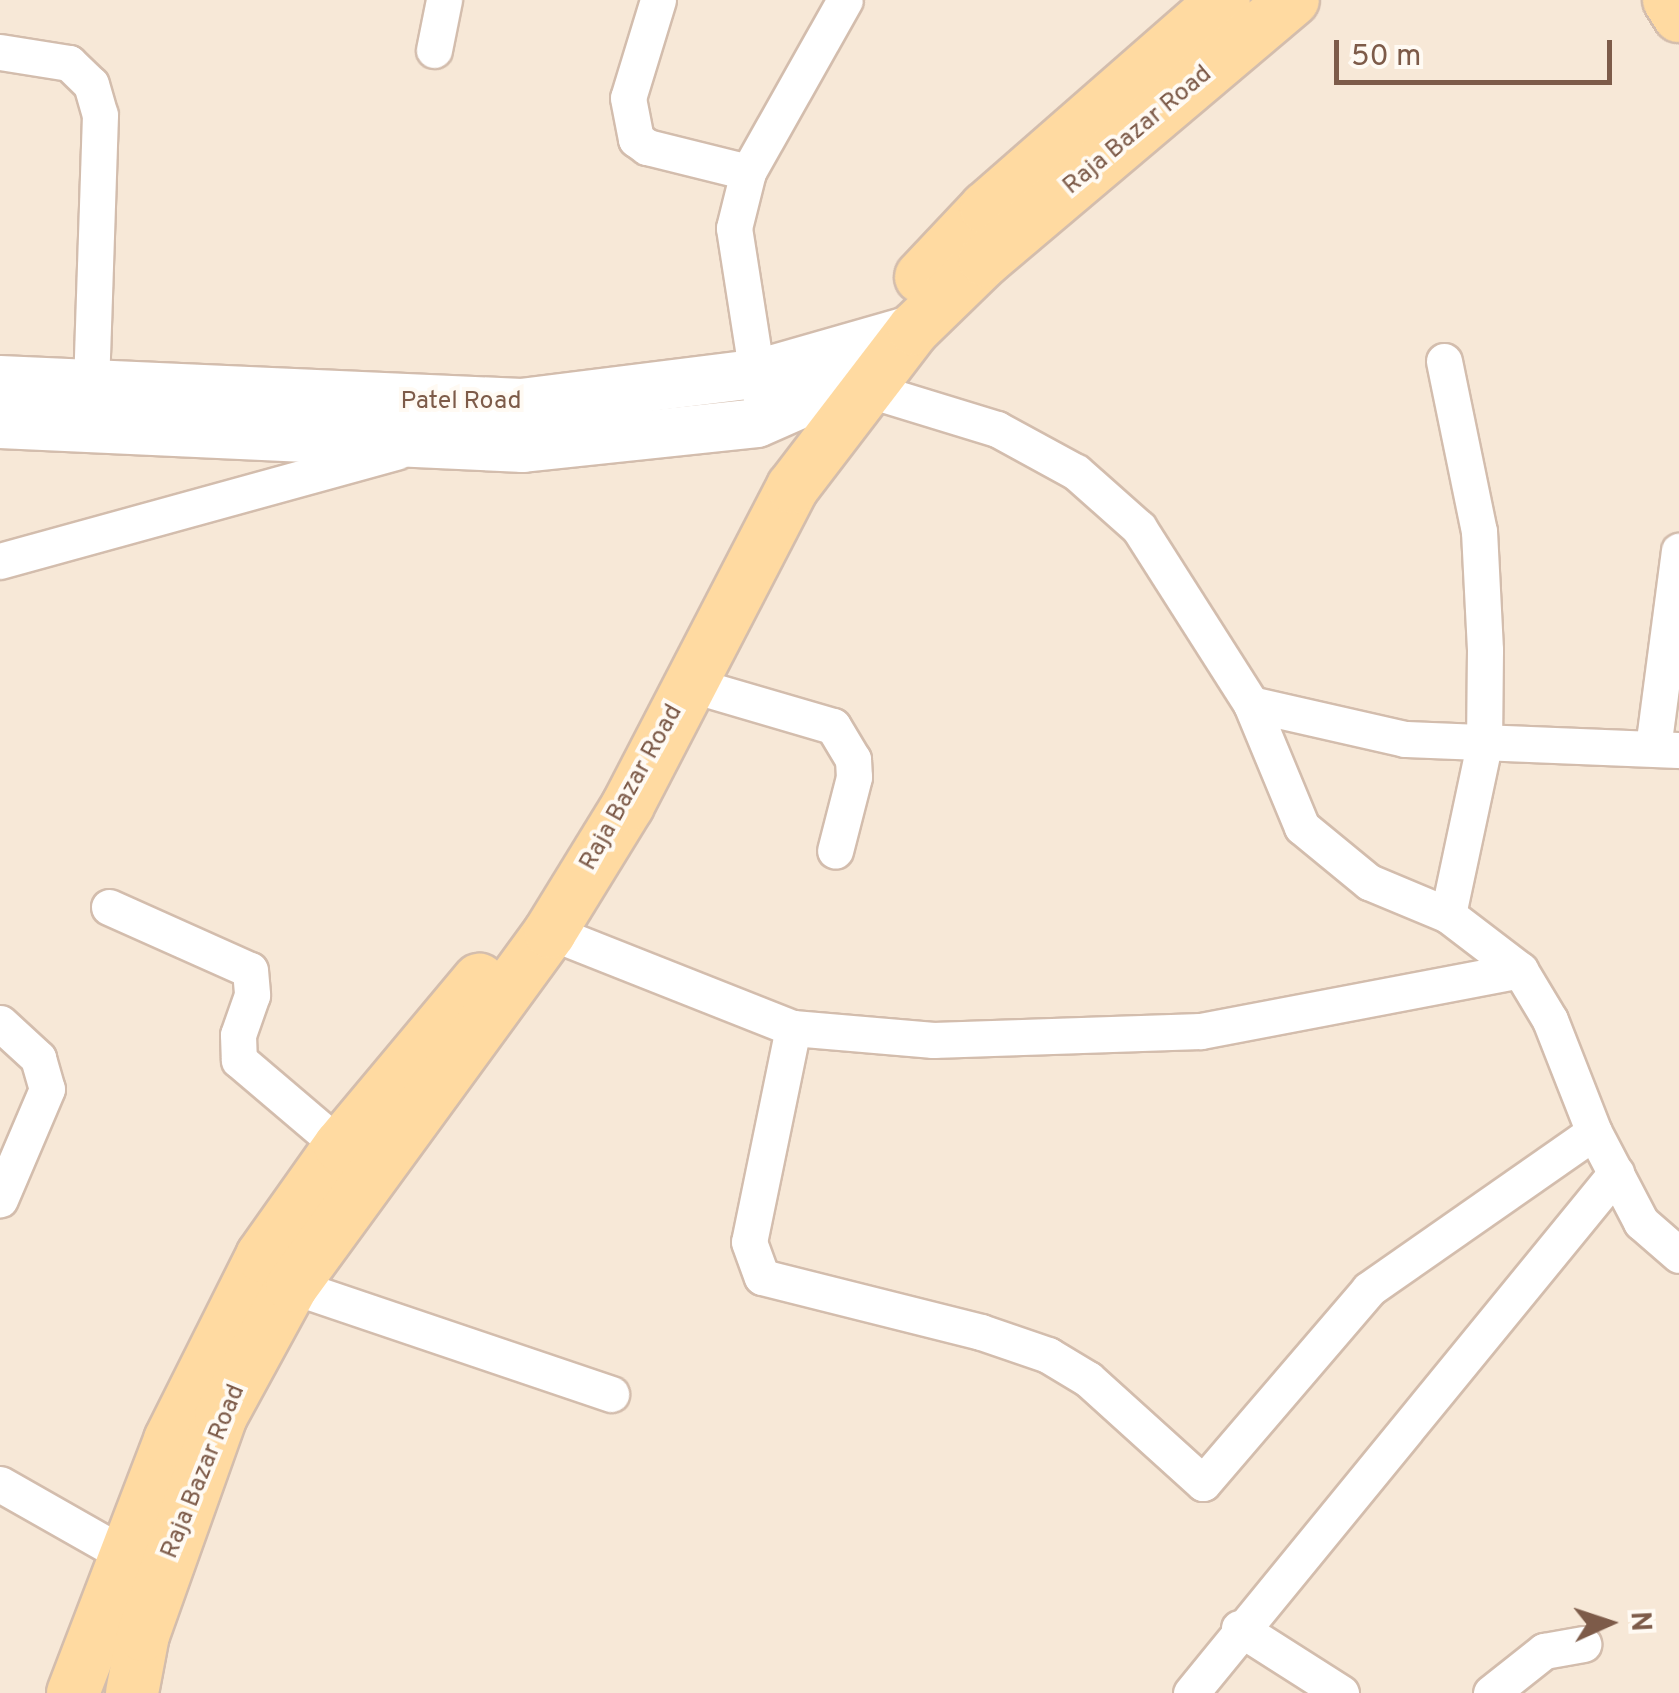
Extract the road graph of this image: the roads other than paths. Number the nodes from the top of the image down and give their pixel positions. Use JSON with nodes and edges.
{"nodes":[{"id":1,"x":444,"y":0,"type":"edge"},
{"id":2,"x":658,"y":0,"type":"edge"},
{"id":3,"x":845,"y":0,"type":"edge"},
{"id":4,"x":1224,"y":0,"type":"edge"},
{"id":5,"x":1293,"y":0,"type":"edge"},
{"id":6,"x":1669,"y":0,"type":"edge"},
{"id":7,"x":1679,"y":16,"type":"edge"},
{"id":8,"x":434,"y":50,"type":"dead end"},
{"id":9,"x":0,"y":52,"type":"edge"},
{"id":10,"x":748,"y":172,"type":"junction"},
{"id":11,"x":1444,"y":360,"type":"dead end"},
{"id":12,"x":761,"y":373,"type":"junction"},
{"id":13,"x":845,"y":377,"type":"junction"},
{"id":14,"x":0,"y":380,"type":"edge"},
{"id":15,"x":92,"y":386,"type":"junction"},
{"id":16,"x":0,"y":424,"type":"edge"},
{"id":17,"x":757,"y":424,"type":"junction"},
{"id":18,"x":411,"y":448,"type":"junction"},
{"id":19,"x":1679,"y":551,"type":"edge"},
{"id":20,"x":0,"y":560,"type":"edge"},
{"id":21,"x":688,"y":684,"type":"junction"},
{"id":22,"x":1251,"y":704,"type":"junction"},
{"id":23,"x":1484,"y":745,"type":"junction"},
{"id":24,"x":1666,"y":749,"type":"edge"},
{"id":25,"x":835,"y":851,"type":"dead end"},
{"id":26,"x":110,"y":907,"type":"dead end"},
{"id":27,"x":1448,"y":915,"type":"junction"},
{"id":28,"x":550,"y":932,"type":"junction"},
{"id":29,"x":1520,"y":970,"type":"junction"},
{"id":30,"x":0,"y":1023,"type":"edge"},
{"id":31,"x":793,"y":1028,"type":"junction"},
{"id":32,"x":1594,"y":1132,"type":"junction"},
{"id":33,"x":340,"y":1146,"type":"junction"},
{"id":34,"x":1616,"y":1172,"type":"junction"},
{"id":35,"x":0,"y":1199,"type":"edge"},
{"id":36,"x":1679,"y":1254,"type":"edge"},
{"id":37,"x":292,"y":1286,"type":"junction"},
{"id":38,"x":612,"y":1394,"type":"dead end"},
{"id":39,"x":0,"y":1484,"type":"edge"},
{"id":40,"x":123,"y":1554,"type":"junction"},
{"id":41,"x":1239,"y":1628,"type":"junction"},
{"id":42,"x":1583,"y":1644,"type":"dead end"},
{"id":43,"x":74,"y":1693,"type":"edge"},
{"id":44,"x":132,"y":1693,"type":"edge"},
{"id":45,"x":1190,"y":1693,"type":"edge"},
{"id":46,"x":1342,"y":1693,"type":"edge"},
{"id":47,"x":1491,"y":1693,"type":"edge"}],
"edges":[{"from":1,"to":8,"type":"street"},
{"from":2,"to":10,"type":"street"},
{"from":3,"to":10,"type":"street"},
{"from":4,"to":13,"type":"main road","name":"Raja Bazar Road"},
{"from":5,"to":13,"type":"main road","name":"Raja Bazar Road"},
{"from":6,"to":7,"type":"main road"},
{"from":9,"to":15,"type":"street"},
{"from":10,"to":12,"type":"street"},
{"from":11,"to":23,"type":"street"},
{"from":12,"to":13,"type":"street","name":"Patel Road"},
{"from":12,"to":15,"type":"street","name":"Patel Road"},
{"from":12,"to":17,"type":"street"},
{"from":13,"to":17,"type":"street","name":"Patel Road"},
{"from":13,"to":21,"type":"main road","name":"Raja Bazar Road"},
{"from":13,"to":22,"type":"street"},
{"from":13,"to":33,"type":"main road","name":"Raja Bazar Road"},
{"from":14,"to":15,"type":"street","name":"Patel Road"},
{"from":16,"to":18,"type":"street","name":"Patel Road"},
{"from":17,"to":18,"type":"street","name":"Patel Road"},
{"from":18,"to":20,"type":"street"},
{"from":19,"to":24,"type":"street"},
{"from":21,"to":25,"type":"street"},
{"from":21,"to":28,"type":"main road","name":"Raja Bazar Road"},
{"from":22,"to":23,"type":"street"},
{"from":22,"to":27,"type":"street"},
{"from":23,"to":24,"type":"street"},
{"from":23,"to":27,"type":"street"},
{"from":26,"to":33,"type":"street"},
{"from":27,"to":29,"type":"street"},
{"from":28,"to":31,"type":"street"},
{"from":28,"to":37,"type":"main road","name":"Raja Bazar Road"},
{"from":29,"to":31,"type":"street"},
{"from":29,"to":32,"type":"street"},
{"from":30,"to":35,"type":"street"},
{"from":31,"to":32,"type":"street"},
{"from":32,"to":34,"type":"street"},
{"from":33,"to":40,"type":"main road","name":"Raja Bazar Road"},
{"from":34,"to":36,"type":"street"},
{"from":34,"to":41,"type":"street"},
{"from":37,"to":38,"type":"street"},
{"from":37,"to":44,"type":"main road","name":"Raja Bazar Road"},
{"from":39,"to":40,"type":"street"},
{"from":40,"to":43,"type":"main road","name":"Raja Bazar Road"},
{"from":41,"to":45,"type":"street"},
{"from":41,"to":46,"type":"street"},
{"from":42,"to":47,"type":"street"}]}
